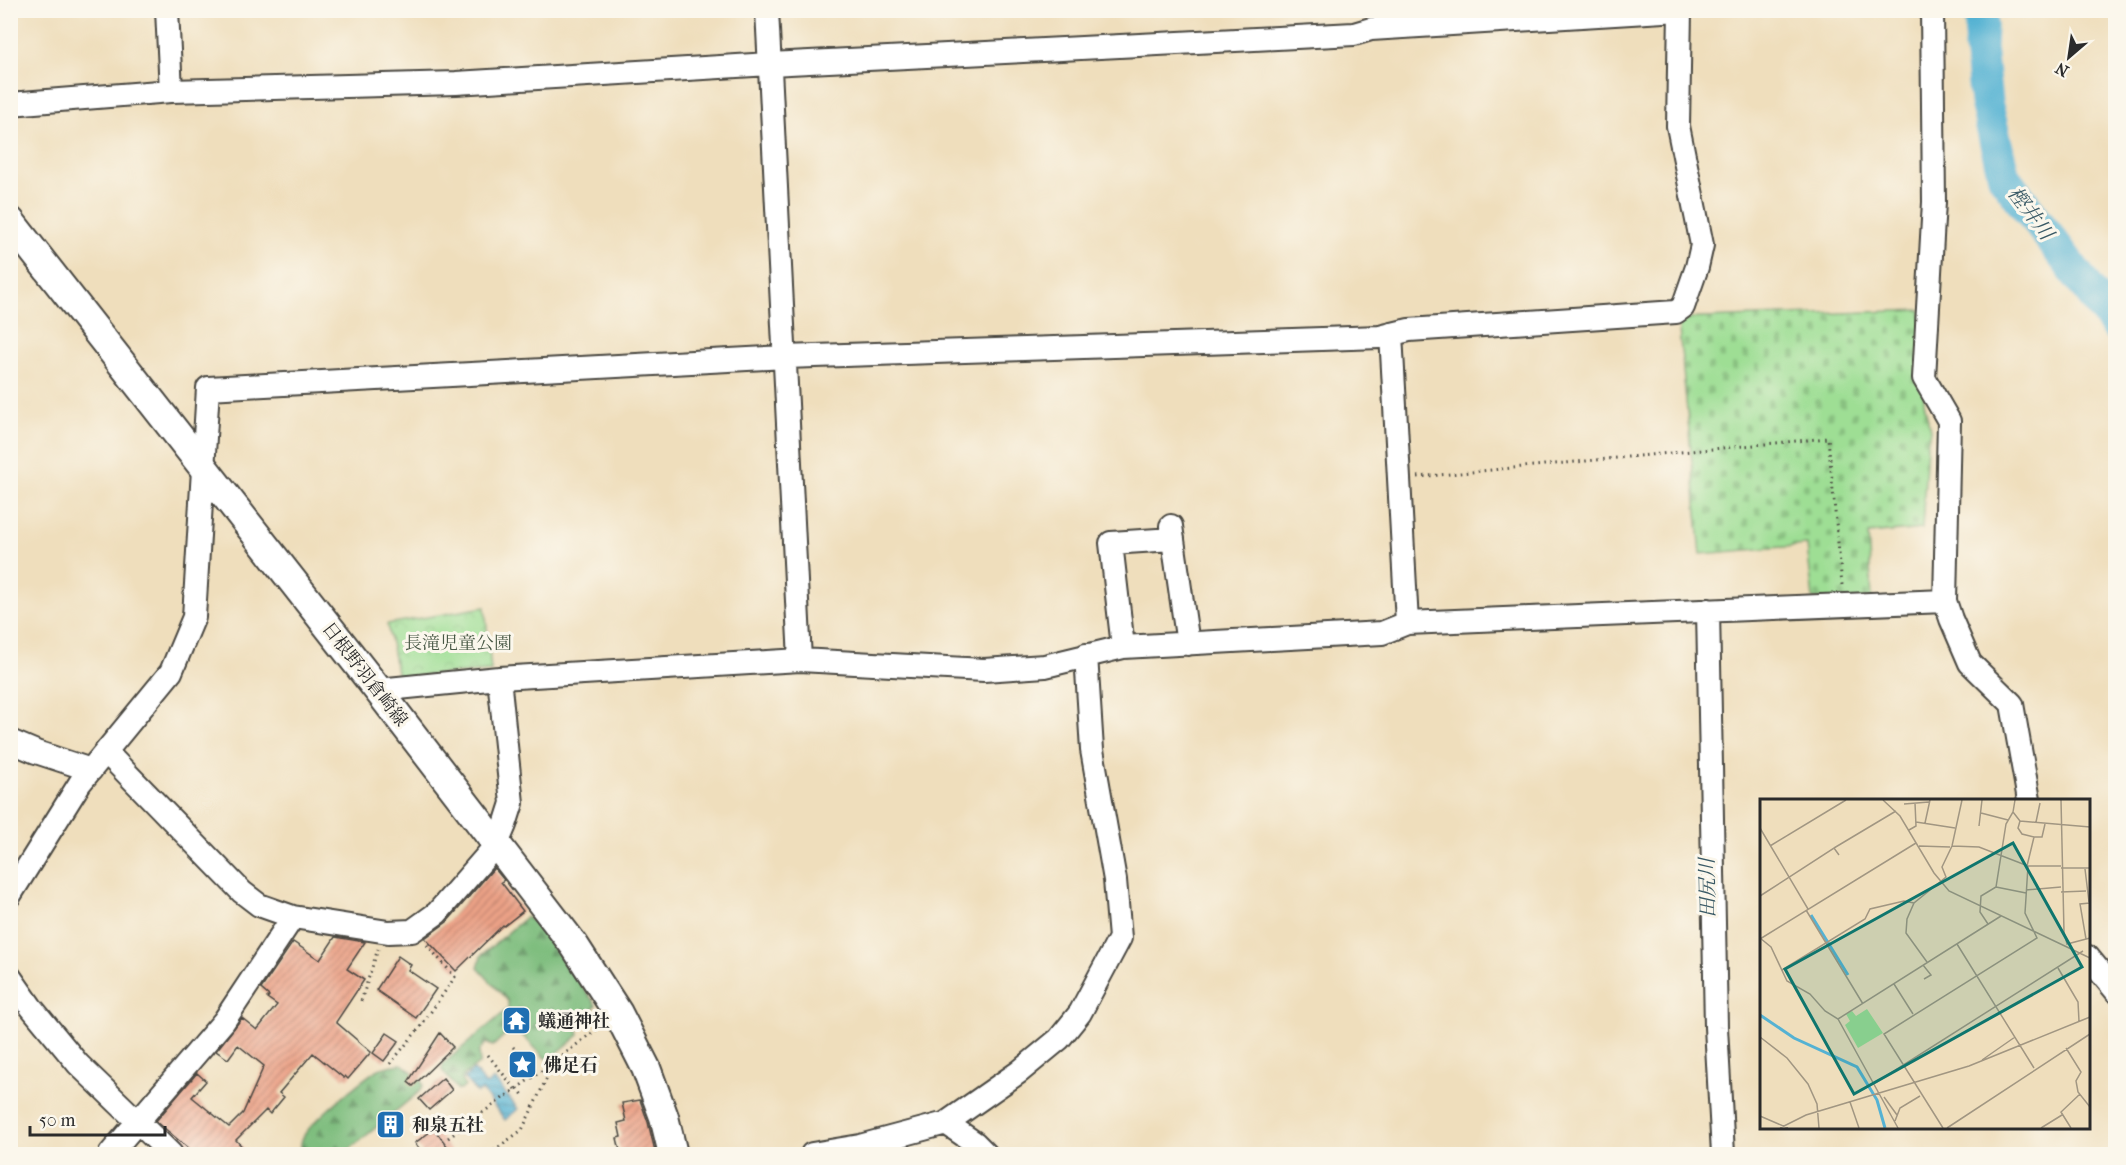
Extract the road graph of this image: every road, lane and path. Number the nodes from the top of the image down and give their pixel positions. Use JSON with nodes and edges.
{"nodes":[{"id":1,"x":167,"y":10,"type":"edge"},
{"id":2,"x":767,"y":10,"type":"edge"},
{"id":3,"x":1680,"y":10,"type":"edge"},
{"id":4,"x":1932,"y":10,"type":"edge"},
{"id":5,"x":770,"y":64,"type":"junction"},
{"id":6,"x":171,"y":91,"type":"junction"},
{"id":7,"x":10,"y":104,"type":"edge"},
{"id":8,"x":12,"y":230,"type":"edge"},
{"id":9,"x":1390,"y":334,"type":"junction"},
{"id":10,"x":785,"y":357,"type":"junction"},
{"id":11,"x":203,"y":466,"type":"junction"},
{"id":12,"x":1399,"y":478,"type":"junction"},
{"id":13,"x":1945,"y":601,"type":"junction"},
{"id":14,"x":1844,"y":605,"type":"junction"},
{"id":15,"x":1708,"y":610,"type":"junction"},
{"id":16,"x":1407,"y":623,"type":"junction"},
{"id":17,"x":1188,"y":644,"type":"junction"},
{"id":18,"x":1123,"y":647,"type":"junction"},
{"id":19,"x":1086,"y":656,"type":"junction"},
{"id":20,"x":801,"y":660,"type":"junction"},
{"id":21,"x":499,"y":678,"type":"junction"},
{"id":22,"x":378,"y":690,"type":"junction"},
{"id":23,"x":10,"y":741,"type":"edge"},
{"id":24,"x":106,"y":752,"type":"junction"},
{"id":25,"x":91,"y":770,"type":"junction"},
{"id":26,"x":2029,"y":799,"type":"edge"},
{"id":27,"x":497,"y":844,"type":"junction"},
{"id":28,"x":10,"y":895,"type":"edge"},
{"id":29,"x":293,"y":917,"type":"junction"},
{"id":30,"x":413,"y":930,"type":"junction"},
{"id":31,"x":383,"y":931,"type":"junction"},
{"id":32,"x":2090,"y":960,"type":"edge"},
{"id":33,"x":10,"y":977,"type":"edge"},
{"id":34,"x":2115,"y":991,"type":"edge"},
{"id":35,"x":361,"y":1001,"type":"dead end"},
{"id":36,"x":618,"y":1013,"type":"junction"},
{"id":37,"x":513,"y":1047,"type":"dead end"},
{"id":38,"x":490,"y":1057,"type":"dead end"},
{"id":39,"x":555,"y":1061,"type":"junction"},
{"id":40,"x":390,"y":1064,"type":"dead end"},
{"id":41,"x":538,"y":1073,"type":"junction"},
{"id":42,"x":517,"y":1088,"type":"junction"},
{"id":43,"x":523,"y":1095,"type":"dead end"},
{"id":44,"x":482,"y":1113,"type":"dead end"},
{"id":45,"x":472,"y":1121,"type":"dead end"},
{"id":46,"x":136,"y":1122,"type":"junction"},
{"id":47,"x":946,"y":1123,"type":"junction"},
{"id":48,"x":448,"y":1138,"type":"dead end"},
{"id":49,"x":110,"y":1155,"type":"edge"},
{"id":50,"x":171,"y":1155,"type":"edge"},
{"id":51,"x":489,"y":1155,"type":"edge"},
{"id":52,"x":673,"y":1155,"type":"edge"},
{"id":53,"x":812,"y":1155,"type":"edge"},
{"id":54,"x":986,"y":1155,"type":"edge"},
{"id":55,"x":1723,"y":1155,"type":"edge"}],
"edges":[{"from":1,"to":6,"type":"street"},
{"from":2,"to":5,"type":"street"},
{"from":3,"to":5,"type":"street"},
{"from":3,"to":9,"type":"street"},
{"from":4,"to":13,"type":"street"},
{"from":5,"to":6,"type":"street"},
{"from":5,"to":10,"type":"street"},
{"from":6,"to":7,"type":"street"},
{"from":8,"to":11,"type":"main road","name":"日根野羽倉崎線"},
{"from":9,"to":10,"type":"street"},
{"from":9,"to":12,"type":"street"},
{"from":10,"to":11,"type":"street"},
{"from":10,"to":20,"type":"street"},
{"from":11,"to":22,"type":"main road","name":"日根野羽倉崎線"},
{"from":11,"to":24,"type":"street"},
{"from":12,"to":14,"type":"path"},
{"from":12,"to":16,"type":"street"},
{"from":13,"to":14,"type":"street"},
{"from":13,"to":26,"type":"street"},
{"from":14,"to":15,"type":"street"},
{"from":15,"to":16,"type":"street"},
{"from":15,"to":55,"type":"street"},
{"from":16,"to":17,"type":"street"},
{"from":17,"to":18,"type":"street"},
{"from":17,"to":18,"type":"street"},
{"from":18,"to":19,"type":"street"},
{"from":19,"to":20,"type":"street"},
{"from":19,"to":47,"type":"street"},
{"from":20,"to":21,"type":"street"},
{"from":21,"to":22,"type":"street"},
{"from":21,"to":27,"type":"street"},
{"from":22,"to":27,"type":"main road","name":"日根野羽倉崎線"},
{"from":23,"to":25,"type":"street"},
{"from":24,"to":25,"type":"street"},
{"from":24,"to":29,"type":"street"},
{"from":25,"to":28,"type":"street"},
{"from":27,"to":30,"type":"street"},
{"from":27,"to":36,"type":"main road","name":"日根野羽倉崎線"},
{"from":29,"to":31,"type":"street"},
{"from":29,"to":46,"type":"street"},
{"from":30,"to":31,"type":"street"},
{"from":30,"to":40,"type":"path"},
{"from":31,"to":35,"type":"path"},
{"from":32,"to":34,"type":"street"},
{"from":33,"to":46,"type":"street"},
{"from":36,"to":39,"type":"path"},
{"from":36,"to":52,"type":"main road","name":"日根野羽倉崎線"},
{"from":37,"to":41,"type":"path"},
{"from":38,"to":42,"type":"path"},
{"from":39,"to":41,"type":"path"},
{"from":39,"to":51,"type":"path"},
{"from":41,"to":42,"type":"path"},
{"from":42,"to":43,"type":"path"},
{"from":42,"to":44,"type":"path"},
{"from":45,"to":48,"type":"path"},
{"from":46,"to":49,"type":"street"},
{"from":46,"to":50,"type":"street"},
{"from":47,"to":53,"type":"street"},
{"from":47,"to":54,"type":"street"}]}
